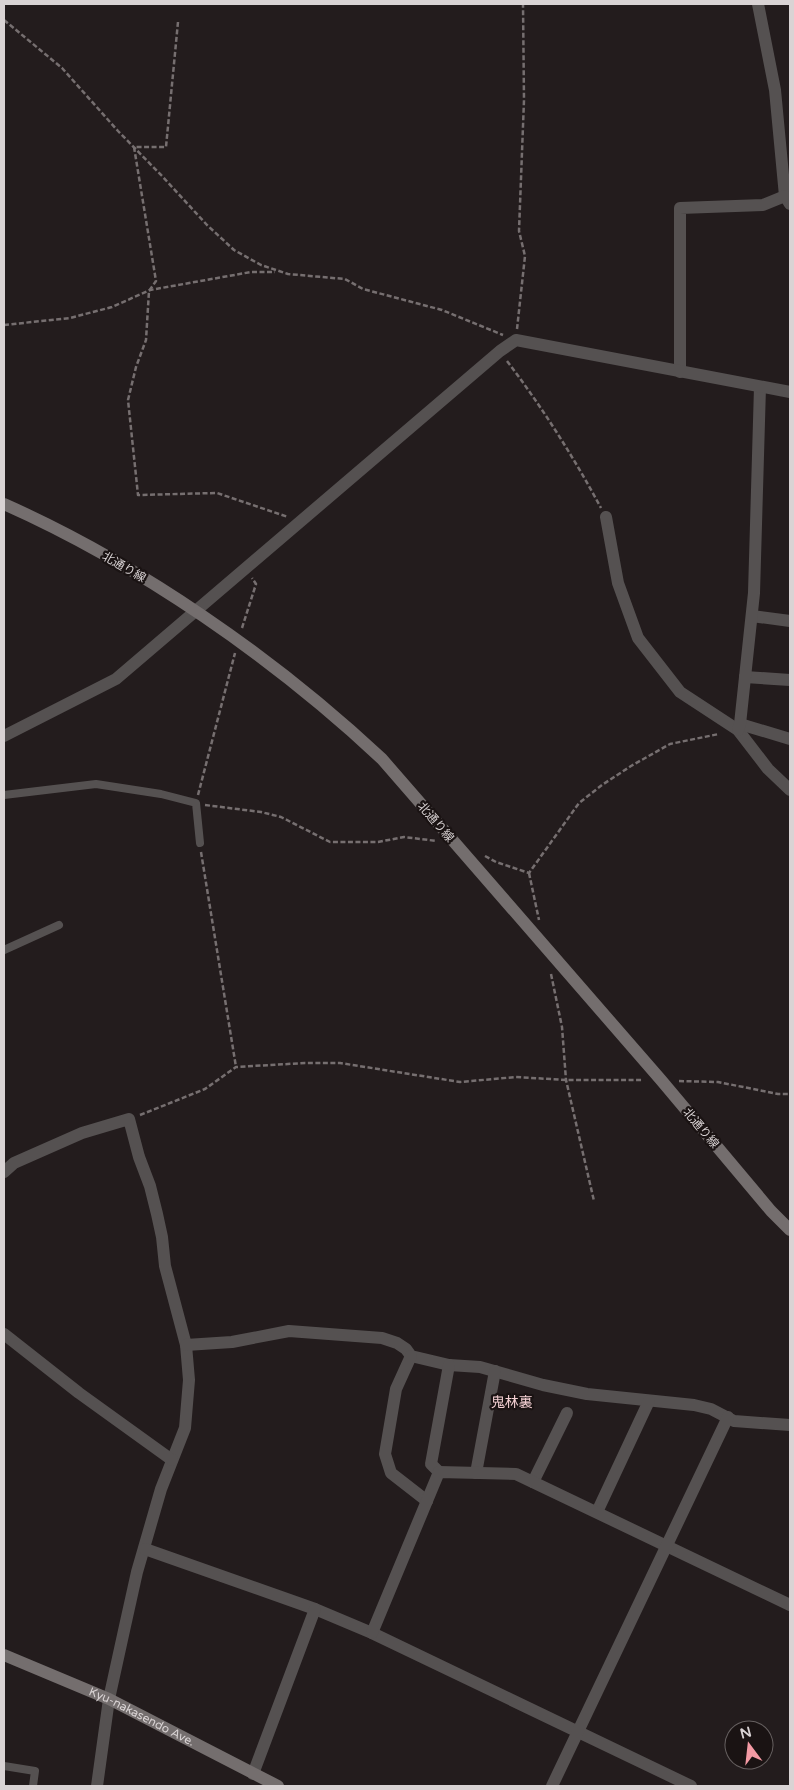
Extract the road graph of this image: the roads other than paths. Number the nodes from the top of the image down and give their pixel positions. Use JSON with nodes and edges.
{"nodes":[{"id":1,"x":758,"y":4,"type":"edge"},
{"id":2,"x":788,"y":200,"type":"edge"},
{"id":3,"x":680,"y":372,"type":"junction"},
{"id":4,"x":760,"y":387,"type":"junction"},
{"id":5,"x":790,"y":392,"type":"edge"},
{"id":6,"x":4,"y":504,"type":"edge"},
{"id":7,"x":606,"y":517,"type":"road end"},
{"id":8,"x":195,"y":612,"type":"junction"},
{"id":9,"x":752,"y":616,"type":"junction"},
{"id":10,"x":790,"y":621,"type":"edge"},
{"id":11,"x":745,"y":677,"type":"junction"},
{"id":12,"x":790,"y":680,"type":"edge"},
{"id":13,"x":739,"y":727,"type":"junction"},
{"id":14,"x":4,"y":736,"type":"edge"},
{"id":15,"x":790,"y":740,"type":"edge"},
{"id":16,"x":790,"y":790,"type":"edge"},
{"id":17,"x":4,"y":795,"type":"edge"},
{"id":18,"x":200,"y":843,"type":"road end"},
{"id":19,"x":59,"y":925,"type":"dead end"},
{"id":20,"x":4,"y":950,"type":"edge"},
{"id":21,"x":4,"y":1172,"type":"edge"},
{"id":22,"x":790,"y":1230,"type":"edge"},
{"id":23,"x":4,"y":1334,"type":"edge"},
{"id":24,"x":186,"y":1345,"type":"junction"},
{"id":25,"x":411,"y":1356,"type":"junction"},
{"id":26,"x":449,"y":1365,"type":"junction"},
{"id":27,"x":495,"y":1371,"type":"junction"},
{"id":28,"x":649,"y":1401,"type":"junction"},
{"id":29,"x":567,"y":1413,"type":"dead end"},
{"id":30,"x":728,"y":1417,"type":"junction"},
{"id":31,"x":790,"y":1425,"type":"edge"},
{"id":32,"x":172,"y":1460,"type":"junction"},
{"id":33,"x":439,"y":1472,"type":"junction"},
{"id":34,"x":476,"y":1473,"type":"junction"},
{"id":35,"x":533,"y":1482,"type":"junction"},
{"id":36,"x":427,"y":1502,"type":"junction"},
{"id":37,"x":598,"y":1512,"type":"junction"},
{"id":38,"x":668,"y":1546,"type":"junction"},
{"id":39,"x":145,"y":1549,"type":"junction"},
{"id":40,"x":790,"y":1605,"type":"edge"},
{"id":41,"x":315,"y":1609,"type":"junction"},
{"id":42,"x":372,"y":1633,"type":"junction"},
{"id":43,"x":4,"y":1655,"type":"edge"},
{"id":44,"x":109,"y":1699,"type":"junction"},
{"id":45,"x":578,"y":1732,"type":"junction"},
{"id":46,"x":4,"y":1766,"type":"edge"},
{"id":47,"x":253,"y":1774,"type":"junction"},
{"id":48,"x":270,"y":1784,"type":"edge"},
{"id":49,"x":33,"y":1786,"type":"edge"},
{"id":50,"x":98,"y":1786,"type":"edge"},
{"id":51,"x":552,"y":1786,"type":"edge"},
{"id":52,"x":691,"y":1786,"type":"edge"}],
"edges":[{"from":1,"to":2,"type":"street"},
{"from":2,"to":3,"type":"street"},
{"from":3,"to":4,"type":"street"},
{"from":3,"to":8,"type":"street"},
{"from":4,"to":5,"type":"street"},
{"from":4,"to":9,"type":"street"},
{"from":6,"to":8,"type":"street","name":"北通り線"},
{"from":7,"to":13,"type":"street"},
{"from":8,"to":14,"type":"street"},
{"from":8,"to":22,"type":"street","name":"北通り線"},
{"from":9,"to":10,"type":"street"},
{"from":9,"to":11,"type":"street"},
{"from":11,"to":12,"type":"street"},
{"from":11,"to":13,"type":"street"},
{"from":13,"to":15,"type":"street"},
{"from":13,"to":16,"type":"street"},
{"from":17,"to":18,"type":"lane"},
{"from":19,"to":20,"type":"lane"},
{"from":21,"to":24,"type":"street"},
{"from":23,"to":32,"type":"street"},
{"from":24,"to":25,"type":"street"},
{"from":24,"to":32,"type":"street"},
{"from":25,"to":26,"type":"street"},
{"from":25,"to":36,"type":"street"},
{"from":26,"to":27,"type":"street"},
{"from":26,"to":33,"type":"street"},
{"from":27,"to":28,"type":"street"},
{"from":27,"to":34,"type":"street"},
{"from":28,"to":30,"type":"street"},
{"from":28,"to":37,"type":"street"},
{"from":29,"to":35,"type":"street"},
{"from":30,"to":31,"type":"street"},
{"from":30,"to":38,"type":"street"},
{"from":32,"to":39,"type":"street"},
{"from":33,"to":34,"type":"street"},
{"from":33,"to":36,"type":"street"},
{"from":34,"to":35,"type":"street"},
{"from":35,"to":37,"type":"street"},
{"from":36,"to":42,"type":"street"},
{"from":37,"to":38,"type":"street"},
{"from":38,"to":40,"type":"street"},
{"from":38,"to":45,"type":"street"},
{"from":39,"to":41,"type":"street"},
{"from":39,"to":44,"type":"street"},
{"from":41,"to":42,"type":"street"},
{"from":41,"to":47,"type":"street"},
{"from":42,"to":45,"type":"street"},
{"from":43,"to":44,"type":"street","name":"Kyu-nakasendo Ave."},
{"from":44,"to":47,"type":"street","name":"Kyu-nakasendo Ave."},
{"from":44,"to":50,"type":"street"},
{"from":45,"to":51,"type":"street"},
{"from":45,"to":52,"type":"street"},
{"from":46,"to":49,"type":"lane"},
{"from":47,"to":48,"type":"street","name":"Kyu-nakasendo Ave."}]}
